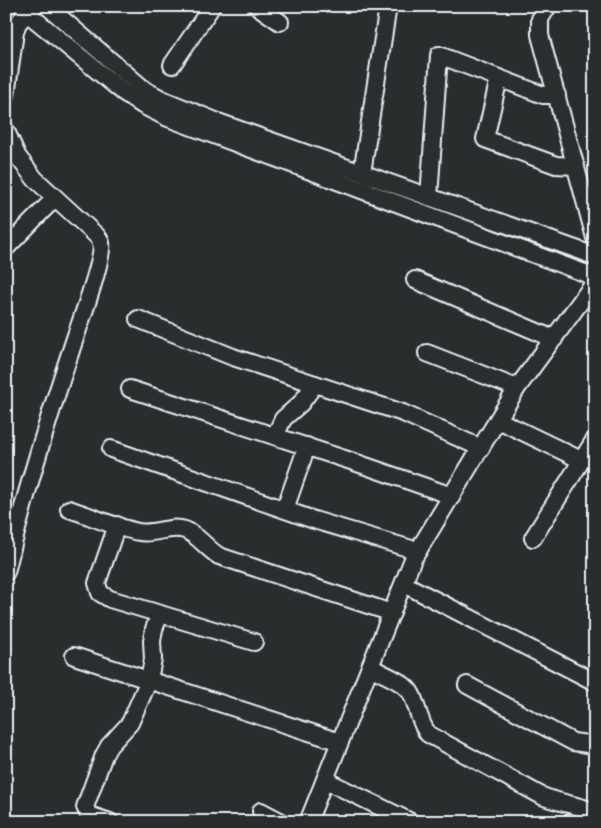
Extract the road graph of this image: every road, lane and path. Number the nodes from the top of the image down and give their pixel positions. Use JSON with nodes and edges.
{"nodes":[{"id":1,"x":47,"y":6,"type":"edge"},
{"id":2,"x":212,"y":6,"type":"edge"},
{"id":3,"x":258,"y":6,"type":"edge"},
{"id":4,"x":388,"y":6,"type":"edge"},
{"id":5,"x":548,"y":6,"type":"edge"},
{"id":6,"x":28,"y":8,"type":"edge"},
{"id":7,"x":280,"y":22,"type":"dead end"},
{"id":8,"x":172,"y":65,"type":"dead end"},
{"id":9,"x":498,"y":78,"type":"junction"},
{"id":10,"x":556,"y":95,"type":"junction"},
{"id":11,"x":6,"y":96,"type":"edge"},
{"id":12,"x":6,"y":131,"type":"edge"},
{"id":13,"x":576,"y":166,"type":"junction"},
{"id":14,"x":362,"y":173,"type":"junction"},
{"id":15,"x":429,"y":197,"type":"junction"},
{"id":16,"x":55,"y":198,"type":"junction"},
{"id":17,"x":595,"y":238,"type":"edge"},
{"id":18,"x":6,"y":248,"type":"edge"},
{"id":19,"x":595,"y":257,"type":"edge"},
{"id":20,"x":595,"y":277,"type":"edge"},
{"id":21,"x":415,"y":280,"type":"dead end"},
{"id":22,"x":595,"y":282,"type":"edge"},
{"id":23,"x":138,"y":319,"type":"dead end"},
{"id":24,"x":554,"y":340,"type":"junction"},
{"id":25,"x":427,"y":353,"type":"dead end"},
{"id":26,"x":315,"y":384,"type":"junction"},
{"id":27,"x":517,"y":388,"type":"junction"},
{"id":28,"x":130,"y":389,"type":"dead end"},
{"id":29,"x":498,"y":420,"type":"junction"},
{"id":30,"x":275,"y":436,"type":"junction"},
{"id":31,"x":595,"y":438,"type":"edge"},
{"id":32,"x":307,"y":446,"type":"junction"},
{"id":33,"x":481,"y":448,"type":"junction"},
{"id":34,"x":111,"y":449,"type":"dead end"},
{"id":35,"x":581,"y":460,"type":"junction"},
{"id":36,"x":452,"y":496,"type":"junction"},
{"id":37,"x":69,"y":509,"type":"dead end"},
{"id":38,"x":285,"y":509,"type":"junction"},
{"id":39,"x":117,"y":525,"type":"junction"},
{"id":40,"x":534,"y":538,"type":"dead end"},
{"id":41,"x":418,"y":551,"type":"junction"},
{"id":42,"x":6,"y":572,"type":"edge"},
{"id":43,"x":404,"y":584,"type":"junction"},
{"id":44,"x":392,"y":612,"type":"junction"},
{"id":45,"x":160,"y":614,"type":"junction"},
{"id":46,"x":254,"y":642,"type":"dead end"},
{"id":47,"x":74,"y":656,"type":"dead end"},
{"id":48,"x":370,"y":667,"type":"junction"},
{"id":49,"x":148,"y":680,"type":"junction"},
{"id":50,"x":595,"y":682,"type":"edge"},
{"id":51,"x":467,"y":685,"type":"dead end"},
{"id":52,"x":340,"y":742,"type":"junction"},
{"id":53,"x":595,"y":745,"type":"edge"},
{"id":54,"x":324,"y":780,"type":"junction"},
{"id":55,"x":261,"y":811,"type":"dead end"},
{"id":56,"x":595,"y":812,"type":"edge"},
{"id":57,"x":392,"y":818,"type":"edge"},
{"id":58,"x":110,"y":822,"type":"edge"},
{"id":59,"x":282,"y":822,"type":"edge"},
{"id":60,"x":308,"y":822,"type":"edge"},
{"id":61,"x":411,"y":822,"type":"edge"}],
"edges":[{"from":1,"to":14,"type":"street"},
{"from":2,"to":8,"type":"street"},
{"from":3,"to":7,"type":"street"},
{"from":4,"to":14,"type":"street"},
{"from":5,"to":10,"type":"street"},
{"from":6,"to":11,"type":"street"},
{"from":6,"to":20,"type":"street"},
{"from":9,"to":10,"type":"street"},
{"from":9,"to":13,"type":"street"},
{"from":9,"to":15,"type":"street"},
{"from":10,"to":13,"type":"street"},
{"from":12,"to":16,"type":"street"},
{"from":13,"to":17,"type":"street"},
{"from":14,"to":15,"type":"street"},
{"from":15,"to":19,"type":"street"},
{"from":16,"to":18,"type":"street"},
{"from":16,"to":42,"type":"street"},
{"from":21,"to":24,"type":"street"},
{"from":22,"to":24,"type":"street"},
{"from":23,"to":26,"type":"street"},
{"from":24,"to":27,"type":"street"},
{"from":25,"to":27,"type":"street"},
{"from":26,"to":30,"type":"street"},
{"from":26,"to":33,"type":"street"},
{"from":27,"to":29,"type":"street"},
{"from":28,"to":30,"type":"street"},
{"from":29,"to":33,"type":"street"},
{"from":29,"to":35,"type":"street"},
{"from":30,"to":32,"type":"street"},
{"from":31,"to":35,"type":"street"},
{"from":32,"to":36,"type":"street"},
{"from":32,"to":38,"type":"street"},
{"from":33,"to":36,"type":"street"},
{"from":34,"to":38,"type":"street"},
{"from":35,"to":40,"type":"street"},
{"from":36,"to":41,"type":"street"},
{"from":37,"to":39,"type":"street"},
{"from":38,"to":41,"type":"street"},
{"from":39,"to":44,"type":"street"},
{"from":39,"to":45,"type":"street"},
{"from":41,"to":43,"type":"street"},
{"from":43,"to":44,"type":"street"},
{"from":43,"to":50,"type":"street"},
{"from":44,"to":48,"type":"street"},
{"from":45,"to":46,"type":"street"},
{"from":45,"to":49,"type":"street"},
{"from":47,"to":49,"type":"street"},
{"from":48,"to":52,"type":"street"},
{"from":48,"to":56,"type":"street"},
{"from":49,"to":52,"type":"street"},
{"from":49,"to":58,"type":"street"},
{"from":51,"to":53,"type":"street"},
{"from":52,"to":54,"type":"street"},
{"from":54,"to":57,"type":"street"},
{"from":54,"to":60,"type":"street"},
{"from":55,"to":59,"type":"street"},
{"from":57,"to":61,"type":"street"}]}
